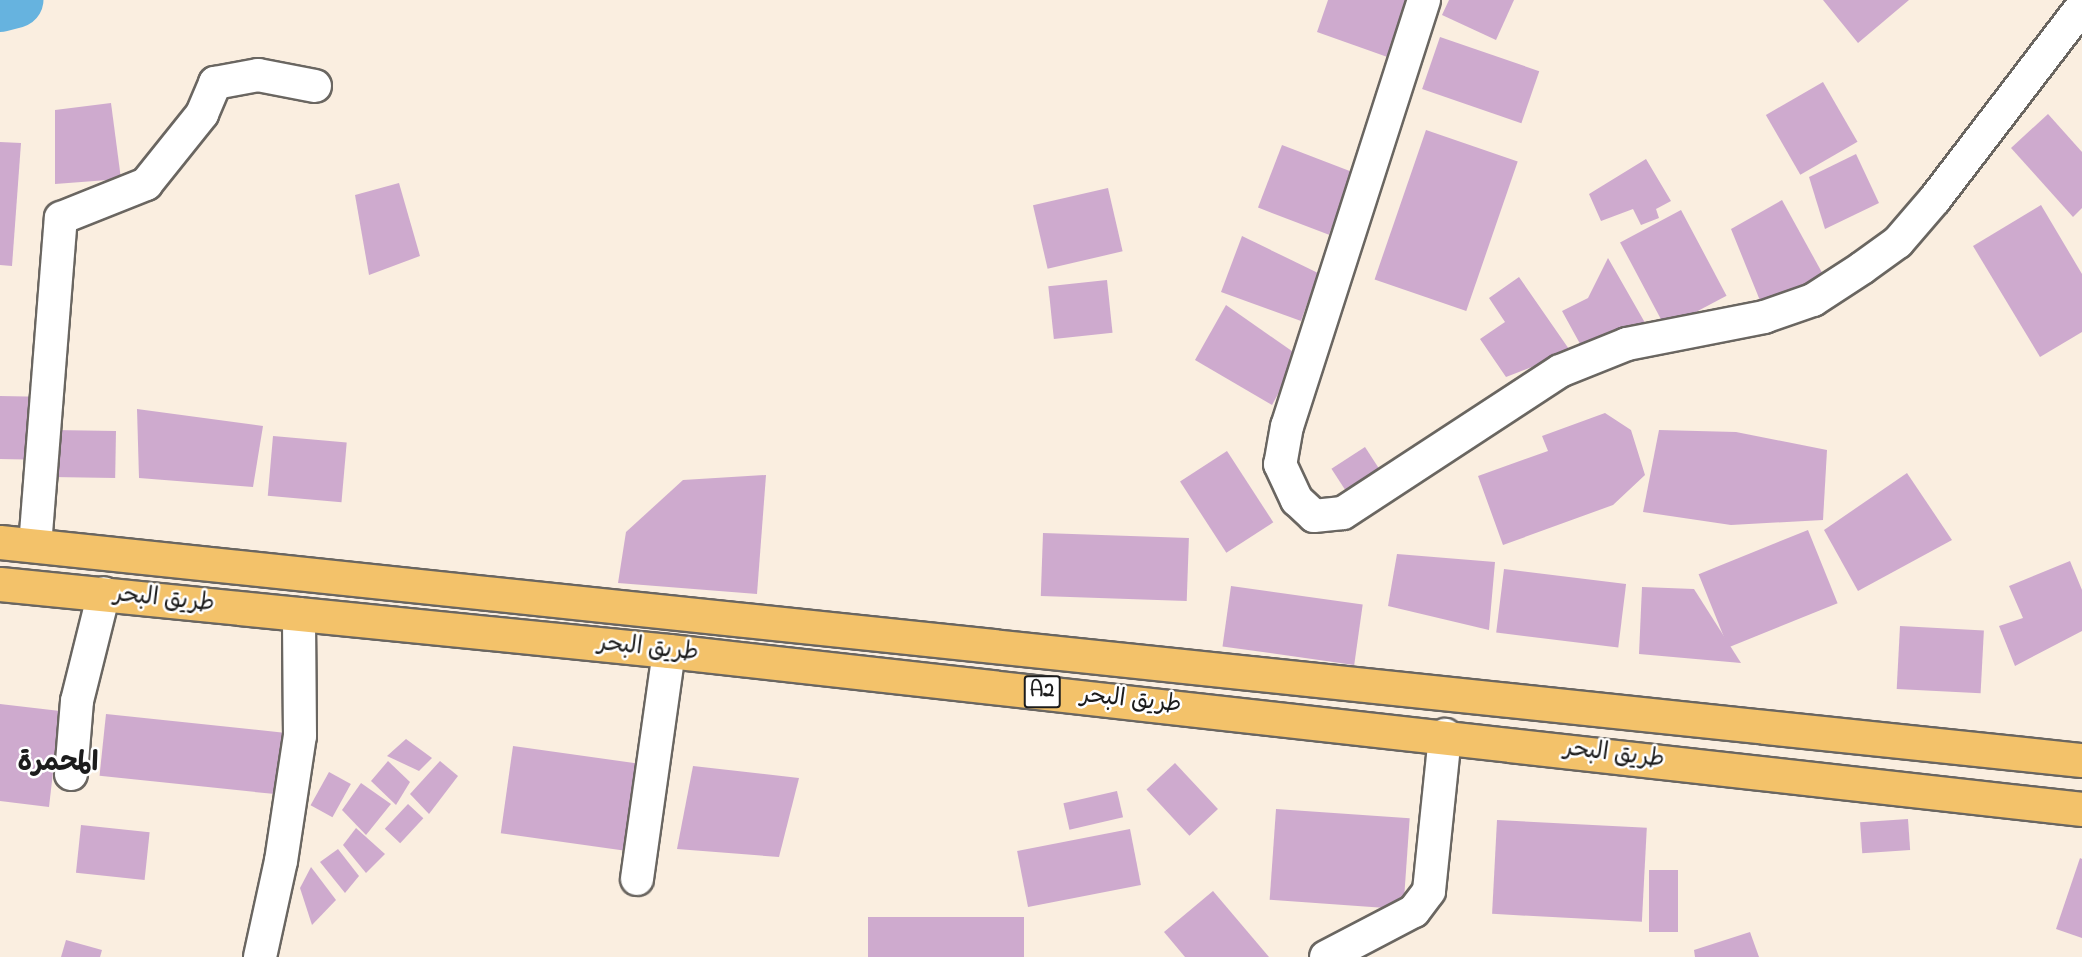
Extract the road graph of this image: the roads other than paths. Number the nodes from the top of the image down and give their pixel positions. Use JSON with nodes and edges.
{"nodes":[{"id":1,"x":1424,"y":0,"type":"edge"},
{"id":2,"x":2082,"y":7,"type":"edge"},
{"id":3,"x":315,"y":86,"type":"dead end"},
{"id":4,"x":0,"y":542,"type":"edge"},
{"id":5,"x":35,"y":546,"type":"junction"},
{"id":6,"x":0,"y":584,"type":"edge"},
{"id":7,"x":104,"y":593,"type":"junction"},
{"id":8,"x":299,"y":614,"type":"junction"},
{"id":9,"x":669,"y":651,"type":"junction"},
{"id":10,"x":1445,"y":735,"type":"junction"},
{"id":11,"x":2082,"y":760,"type":"edge"},
{"id":12,"x":71,"y":774,"type":"dead end"},
{"id":13,"x":2082,"y":809,"type":"edge"},
{"id":14,"x":637,"y":879,"type":"dead end"},
{"id":15,"x":260,"y":957,"type":"edge"},
{"id":16,"x":1326,"y":957,"type":"edge"}],
"edges":[{"from":1,"to":2,"type":"street"},
{"from":3,"to":5,"type":"street"},
{"from":4,"to":5,"type":"highway","name":"طريق البحر","number":"A2"},
{"from":5,"to":11,"type":"highway","name":"طريق البحر","number":"A2"},
{"from":6,"to":7,"type":"highway","name":"طريق البحر","number":"A2"},
{"from":7,"to":8,"type":"highway","name":"طريق البحر","number":"A2"},
{"from":7,"to":12,"type":"street"},
{"from":8,"to":9,"type":"highway","name":"طريق البحر","number":"A2"},
{"from":8,"to":15,"type":"street"},
{"from":9,"to":10,"type":"highway","name":"طريق البحر","number":"A2"},
{"from":9,"to":14,"type":"street"},
{"from":10,"to":13,"type":"highway","name":"طريق البحر","number":"A2"},
{"from":10,"to":16,"type":"street"}]}
